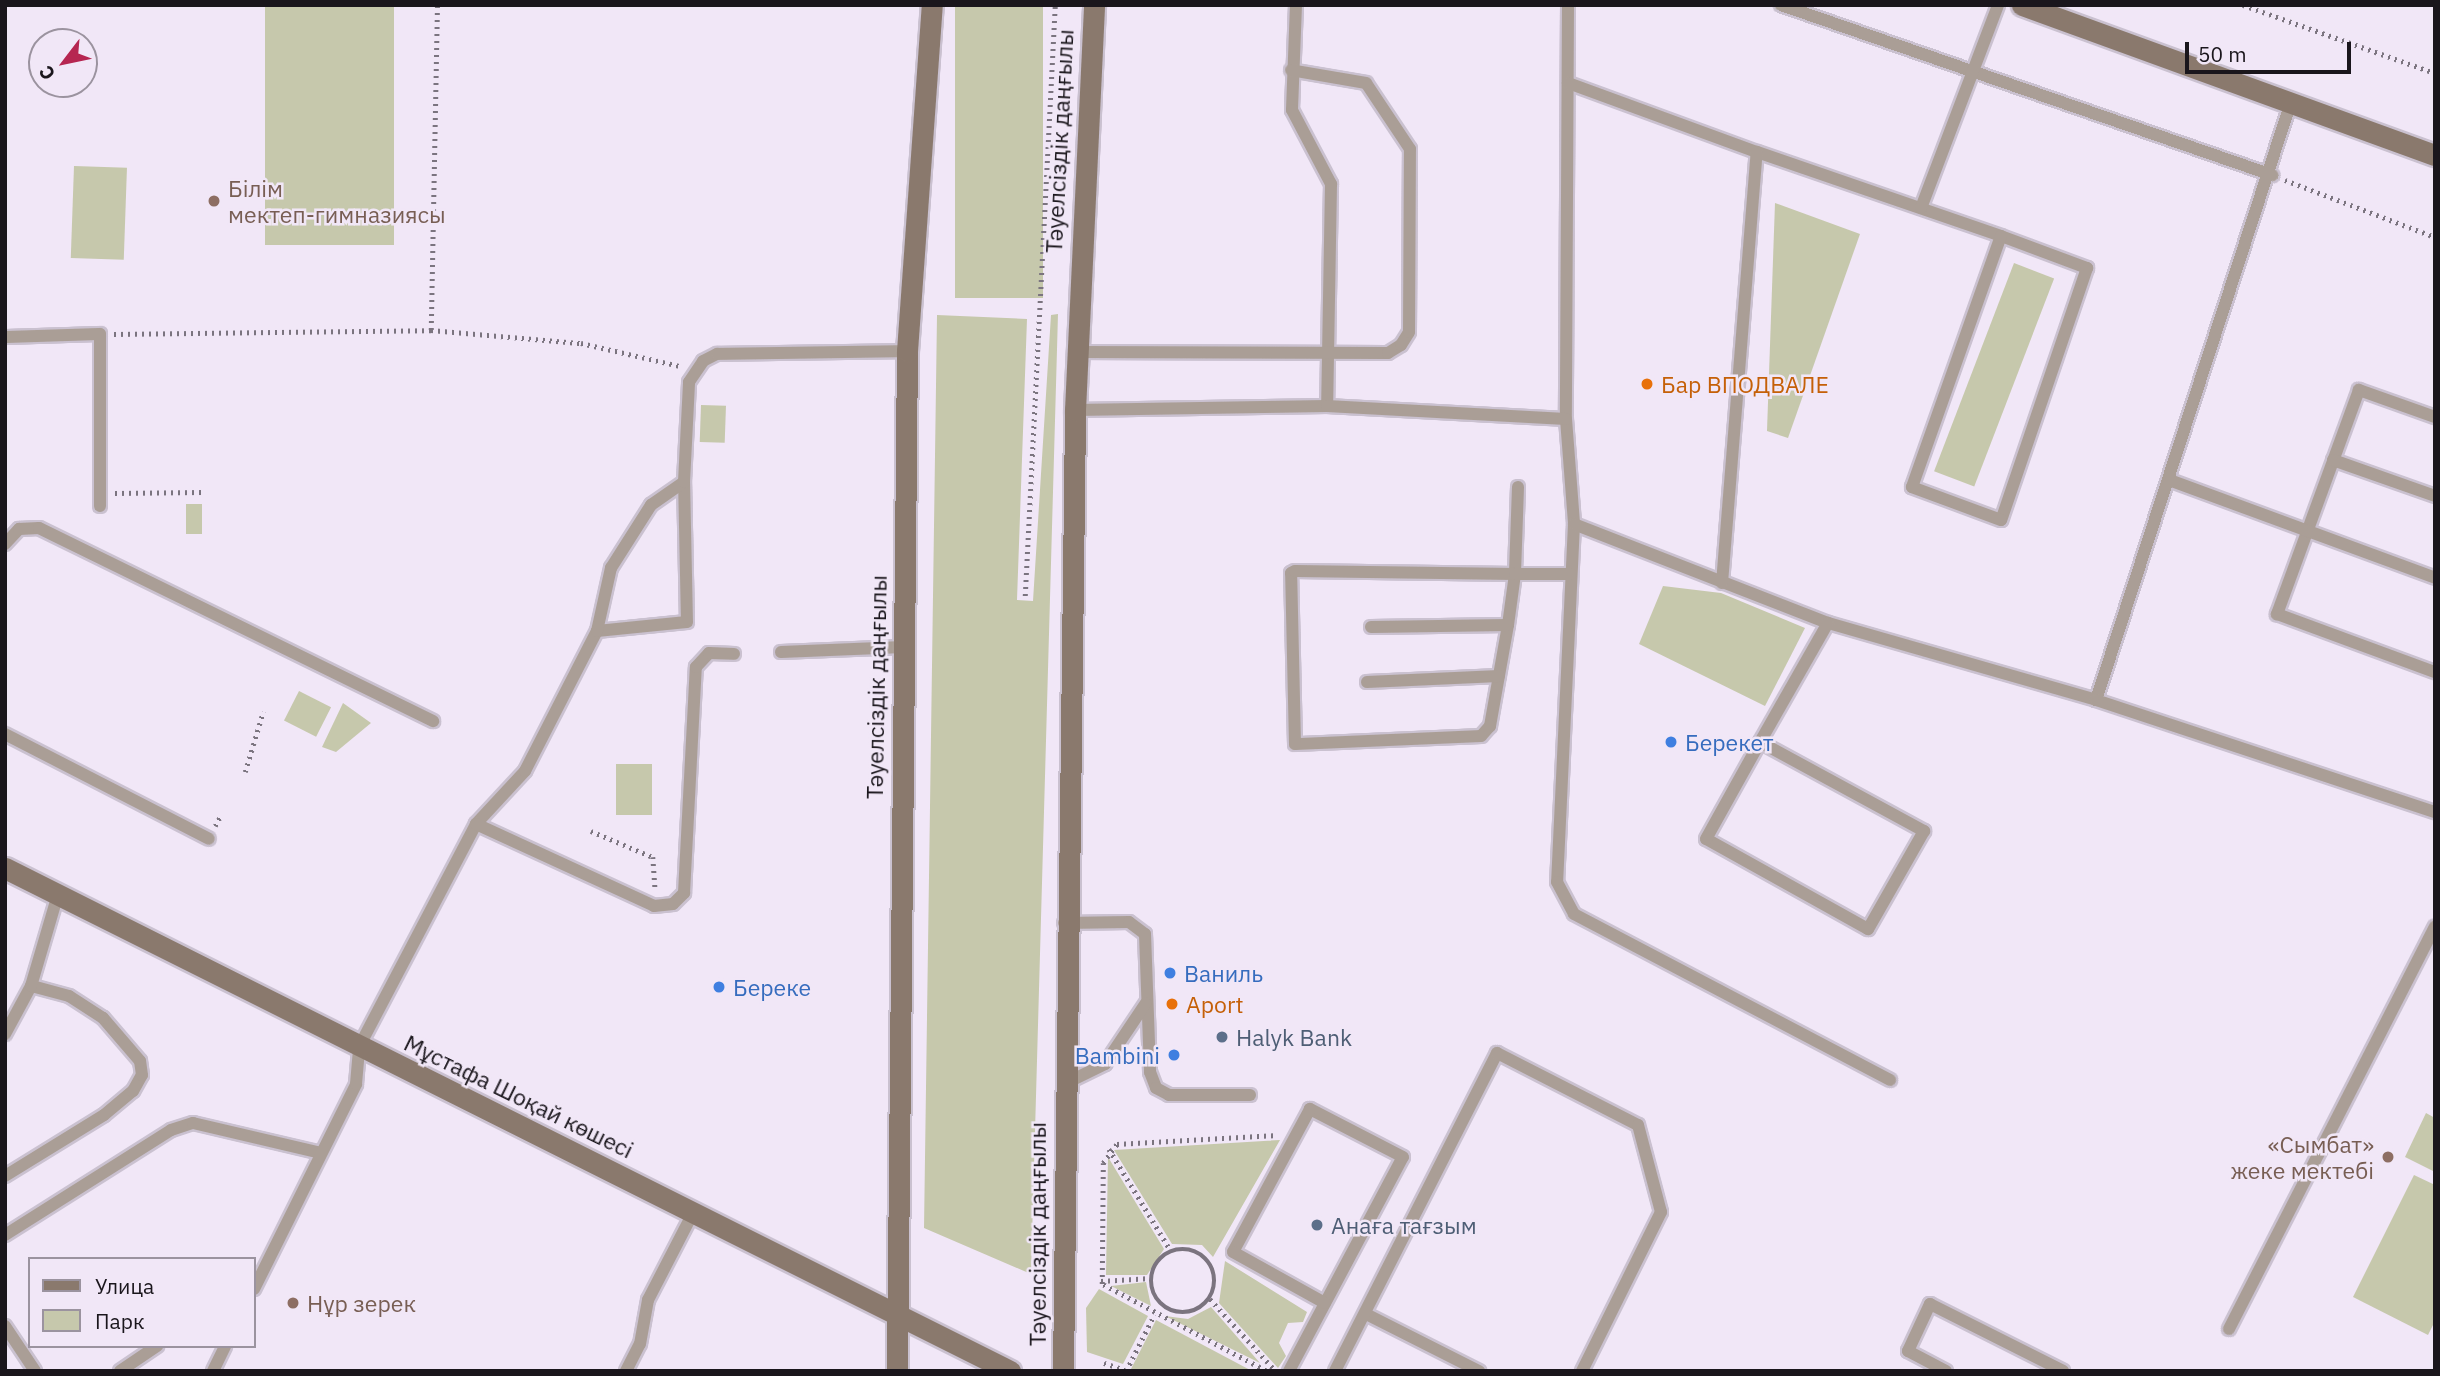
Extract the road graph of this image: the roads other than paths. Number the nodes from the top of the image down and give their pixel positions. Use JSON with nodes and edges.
{"nodes":[{"id":1,"x":932,"y":5,"type":"edge"},
{"id":2,"x":1094,"y":5,"type":"edge"},
{"id":3,"x":1296,"y":5,"type":"edge"},
{"id":4,"x":1568,"y":5,"type":"edge"},
{"id":5,"x":1781,"y":5,"type":"edge"},
{"id":6,"x":1998,"y":5,"type":"edge"},
{"id":7,"x":2022,"y":5,"type":"edge"},
{"id":8,"x":1291,"y":70,"type":"junction"},
{"id":9,"x":1973,"y":72,"type":"junction"},
{"id":10,"x":1567,"y":83,"type":"junction"},
{"id":11,"x":2291,"y":102,"type":"junction"},
{"id":12,"x":1757,"y":152,"type":"junction"},
{"id":13,"x":2435,"y":155,"type":"edge"},
{"id":14,"x":2272,"y":175,"type":"junction"},
{"id":15,"x":1921,"y":208,"type":"junction"},
{"id":16,"x":2001,"y":236,"type":"junction"},
{"id":17,"x":5,"y":337,"type":"edge"},
{"id":18,"x":907,"y":351,"type":"junction"},
{"id":19,"x":1076,"y":352,"type":"junction"},
{"id":20,"x":1328,"y":353,"type":"junction"},
{"id":21,"x":1327,"y":406,"type":"junction"},
{"id":22,"x":1074,"y":410,"type":"junction"},
{"id":23,"x":2435,"y":417,"type":"edge"},
{"id":24,"x":1566,"y":419,"type":"junction"},
{"id":25,"x":2333,"y":460,"type":"junction"},
{"id":26,"x":2172,"y":481,"type":"junction"},
{"id":27,"x":684,"y":482,"type":"junction"},
{"id":28,"x":1518,"y":487,"type":"dead end"},
{"id":29,"x":2435,"y":496,"type":"edge"},
{"id":30,"x":100,"y":500,"type":"road end"},
{"id":31,"x":1574,"y":524,"type":"junction"},
{"id":32,"x":2307,"y":532,"type":"junction"},
{"id":33,"x":5,"y":544,"type":"edge"},
{"id":34,"x":1514,"y":574,"type":"junction"},
{"id":35,"x":1571,"y":574,"type":"junction"},
{"id":36,"x":2435,"y":578,"type":"edge"},
{"id":37,"x":1722,"y":583,"type":"junction"},
{"id":38,"x":1828,"y":623,"type":"junction"},
{"id":39,"x":1508,"y":625,"type":"junction"},
{"id":40,"x":1371,"y":627,"type":"dead end"},
{"id":41,"x":597,"y":631,"type":"junction"},
{"id":42,"x":903,"y":647,"type":"junction"},
{"id":43,"x":781,"y":652,"type":"dead end"},
{"id":44,"x":734,"y":654,"type":"dead end"},
{"id":45,"x":2435,"y":671,"type":"edge"},
{"id":46,"x":1499,"y":676,"type":"junction"},
{"id":47,"x":1367,"y":682,"type":"dead end"},
{"id":48,"x":2096,"y":700,"type":"junction"},
{"id":49,"x":433,"y":721,"type":"dead end"},
{"id":50,"x":5,"y":734,"type":"edge"},
{"id":51,"x":1760,"y":742,"type":"junction"},
{"id":52,"x":2435,"y":812,"type":"edge"},
{"id":53,"x":476,"y":824,"type":"junction"},
{"id":54,"x":209,"y":839,"type":"dead end"},
{"id":55,"x":5,"y":868,"type":"edge"},
{"id":56,"x":58,"y":894,"type":"junction"},
{"id":57,"x":1064,"y":923,"type":"junction"},
{"id":58,"x":2435,"y":928,"type":"edge"},
{"id":59,"x":31,"y":986,"type":"junction"},
{"id":60,"x":1146,"y":1003,"type":"junction"},
{"id":61,"x":5,"y":1034,"type":"edge"},
{"id":62,"x":359,"y":1047,"type":"junction"},
{"id":63,"x":1890,"y":1080,"type":"dead end"},
{"id":64,"x":1063,"y":1085,"type":"junction"},
{"id":65,"x":1250,"y":1095,"type":"dead end"},
{"id":66,"x":321,"y":1153,"type":"junction"},
{"id":67,"x":5,"y":1176,"type":"edge"},
{"id":68,"x":694,"y":1211,"type":"junction"},
{"id":69,"x":5,"y":1235,"type":"edge"},
{"id":70,"x":256,"y":1285,"type":"edge"},
{"id":71,"x":1325,"y":1303,"type":"junction"},
{"id":72,"x":894,"y":1312,"type":"junction"},
{"id":73,"x":1366,"y":1314,"type":"junction"},
{"id":74,"x":5,"y":1326,"type":"edge"},
{"id":75,"x":2229,"y":1329,"type":"dead end"},
{"id":76,"x":154,"y":1348,"type":"edge"},
{"id":77,"x":224,"y":1348,"type":"edge"},
{"id":78,"x":35,"y":1371,"type":"edge"},
{"id":79,"x":120,"y":1371,"type":"edge"},
{"id":80,"x":213,"y":1371,"type":"edge"},
{"id":81,"x":626,"y":1371,"type":"edge"},
{"id":82,"x":897,"y":1371,"type":"edge"},
{"id":83,"x":1010,"y":1371,"type":"edge"},
{"id":84,"x":1063,"y":1371,"type":"edge"},
{"id":85,"x":1289,"y":1371,"type":"edge"},
{"id":86,"x":1335,"y":1371,"type":"edge"},
{"id":87,"x":1479,"y":1371,"type":"edge"},
{"id":88,"x":1582,"y":1371,"type":"edge"},
{"id":89,"x":1946,"y":1371,"type":"edge"},
{"id":90,"x":2063,"y":1371,"type":"edge"}],
"edges":[{"from":1,"to":18,"type":"street","name":"Тәуелсіздік даңғылы"},
{"from":2,"to":19,"type":"street","name":"Тәуелсіздік даңғылы"},
{"from":3,"to":8,"type":"lane"},
{"from":4,"to":10,"type":"lane"},
{"from":5,"to":9,"type":"lane"},
{"from":6,"to":9,"type":"lane"},
{"from":7,"to":11,"type":"street"},
{"from":8,"to":20,"type":"lane"},
{"from":8,"to":20,"type":"lane"},
{"from":9,"to":14,"type":"lane"},
{"from":9,"to":15,"type":"lane"},
{"from":10,"to":12,"type":"lane"},
{"from":10,"to":24,"type":"lane"},
{"from":11,"to":13,"type":"street"},
{"from":11,"to":14,"type":"lane"},
{"from":12,"to":15,"type":"lane"},
{"from":12,"to":37,"type":"lane"},
{"from":14,"to":26,"type":"lane"},
{"from":15,"to":16,"type":"lane"},
{"from":16,"to":16,"type":"lane"},
{"from":17,"to":30,"type":"lane"},
{"from":18,"to":27,"type":"lane"},
{"from":18,"to":42,"type":"street","name":"Тәуелсіздік даңғылы"},
{"from":19,"to":20,"type":"lane"},
{"from":19,"to":22,"type":"street","name":"Тәуелсіздік даңғылы"},
{"from":20,"to":21,"type":"lane"},
{"from":21,"to":22,"type":"lane"},
{"from":21,"to":24,"type":"lane"},
{"from":22,"to":57,"type":"street","name":"Тәуелсіздік даңғылы"},
{"from":23,"to":25,"type":"lane"},
{"from":24,"to":31,"type":"lane"},
{"from":25,"to":29,"type":"lane"},
{"from":25,"to":32,"type":"lane"},
{"from":26,"to":32,"type":"lane"},
{"from":26,"to":48,"type":"lane"},
{"from":27,"to":41,"type":"lane"},
{"from":27,"to":41,"type":"lane"},
{"from":28,"to":34,"type":"lane"},
{"from":31,"to":35,"type":"lane"},
{"from":31,"to":37,"type":"lane"},
{"from":32,"to":36,"type":"lane"},
{"from":32,"to":45,"type":"lane"},
{"from":33,"to":49,"type":"lane"},
{"from":34,"to":35,"type":"lane"},
{"from":34,"to":39,"type":"lane"},
{"from":34,"to":46,"type":"lane"},
{"from":35,"to":63,"type":"lane"},
{"from":37,"to":38,"type":"lane"},
{"from":38,"to":48,"type":"lane"},
{"from":38,"to":51,"type":"lane"},
{"from":39,"to":40,"type":"lane"},
{"from":39,"to":46,"type":"lane"},
{"from":41,"to":53,"type":"lane"},
{"from":42,"to":43,"type":"lane"},
{"from":42,"to":72,"type":"street","name":"Тәуелсіздік даңғылы"},
{"from":44,"to":53,"type":"lane"},
{"from":46,"to":47,"type":"lane"},
{"from":48,"to":52,"type":"lane"},
{"from":50,"to":54,"type":"lane"},
{"from":51,"to":51,"type":"lane"},
{"from":53,"to":62,"type":"lane"},
{"from":55,"to":56,"type":"street","name":"Мұстафа Шоқай көшесі"},
{"from":56,"to":59,"type":"lane"},
{"from":56,"to":62,"type":"street","name":"Мұстафа Шоқай көшесі"},
{"from":57,"to":60,"type":"lane"},
{"from":57,"to":64,"type":"street","name":"Тәуелсіздік даңғылы"},
{"from":58,"to":75,"type":"lane"},
{"from":59,"to":61,"type":"lane"},
{"from":59,"to":67,"type":"lane"},
{"from":60,"to":64,"type":"lane"},
{"from":60,"to":65,"type":"lane"},
{"from":62,"to":66,"type":"lane"},
{"from":62,"to":68,"type":"street","name":"Мұстафа Шоқай көшесі"},
{"from":64,"to":84,"type":"street","name":"Тәуелсіздік даңғылы"},
{"from":66,"to":69,"type":"lane"},
{"from":66,"to":70,"type":"lane"},
{"from":68,"to":72,"type":"street","name":"Мұстафа Шоқай көшесі"},
{"from":68,"to":81,"type":"lane"},
{"from":71,"to":71,"type":"lane"},
{"from":71,"to":85,"type":"lane"},
{"from":72,"to":82,"type":"street","name":"Тәуелсіздік даңғылы"},
{"from":72,"to":83,"type":"street","name":"Мұстафа Шоқай көшесі"},
{"from":73,"to":86,"type":"lane"},
{"from":73,"to":87,"type":"lane"},
{"from":73,"to":88,"type":"lane"},
{"from":74,"to":78,"type":"lane"},
{"from":76,"to":79,"type":"lane"},
{"from":77,"to":80,"type":"lane"},
{"from":89,"to":90,"type":"lane"}]}
